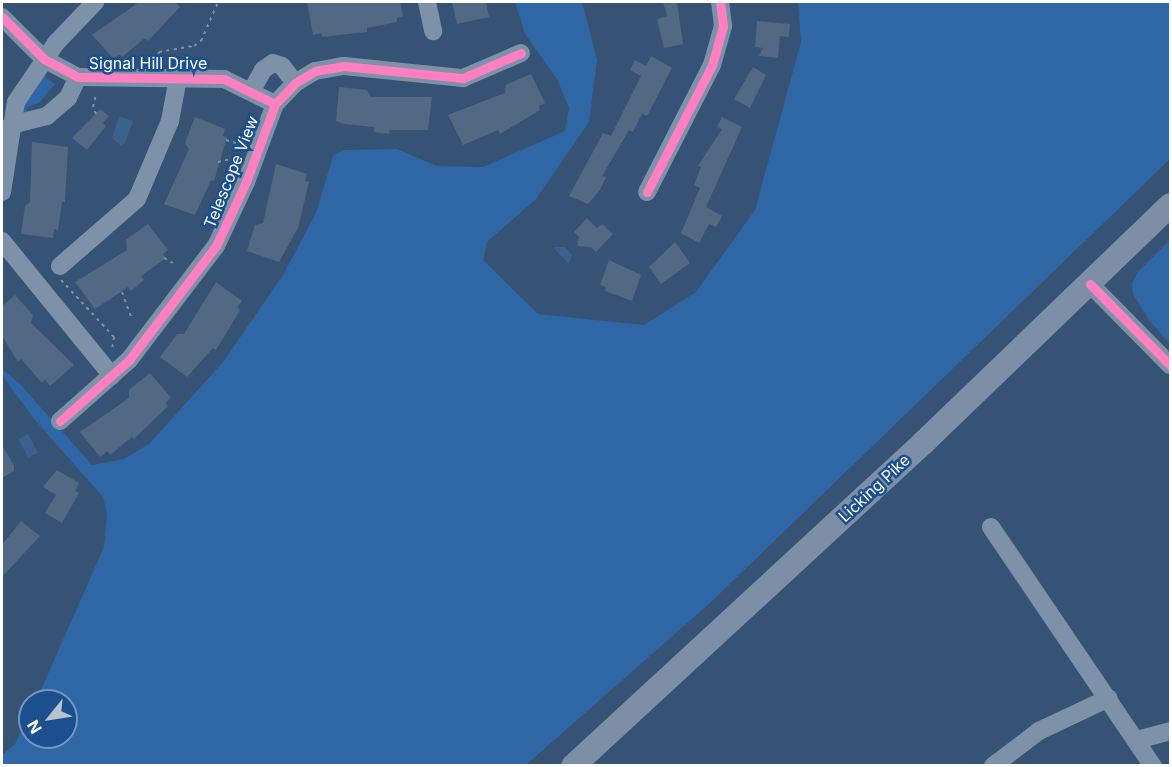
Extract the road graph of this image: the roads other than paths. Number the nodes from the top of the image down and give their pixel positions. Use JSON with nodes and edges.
{"nodes":[{"id":1,"x":95,"y":2,"type":"edge"},
{"id":2,"x":428,"y":2,"type":"edge"},
{"id":3,"x":720,"y":2,"type":"edge"},
{"id":4,"x":2,"y":17,"type":"edge"},
{"id":5,"x":433,"y":31,"type":"dead end"},
{"id":6,"x":521,"y":52,"type":"dead end"},
{"id":7,"x":44,"y":59,"type":"junction"},
{"id":8,"x":78,"y":77,"type":"junction"},
{"id":9,"x":178,"y":78,"type":"junction"},
{"id":10,"x":295,"y":83,"type":"junction"},
{"id":11,"x":252,"y":90,"type":"junction"},
{"id":12,"x":275,"y":104,"type":"junction"},
{"id":13,"x":11,"y":125,"type":"junction"},
{"id":14,"x":2,"y":192,"type":"edge"},
{"id":15,"x":647,"y":192,"type":"dead end"},
{"id":16,"x":1170,"y":205,"type":"edge"},
{"id":17,"x":2,"y":241,"type":"edge"},
{"id":18,"x":60,"y":266,"type":"road end"},
{"id":19,"x":1090,"y":284,"type":"junction"},
{"id":20,"x":1170,"y":365,"type":"edge"},
{"id":21,"x":112,"y":376,"type":"junction"},
{"id":22,"x":60,"y":421,"type":"dead end"},
{"id":23,"x":991,"y":527,"type":"dead end"},
{"id":24,"x":1109,"y":698,"type":"junction"},
{"id":25,"x":1170,"y":731,"type":"edge"},
{"id":26,"x":1137,"y":740,"type":"junction"},
{"id":27,"x":576,"y":764,"type":"edge"},
{"id":28,"x":993,"y":765,"type":"edge"},
{"id":29,"x":1154,"y":765,"type":"edge"}],
"edges":[{"from":1,"to":7,"type":"street"},
{"from":2,"to":5,"type":"street"},
{"from":3,"to":15,"type":"street"},
{"from":4,"to":7,"type":"street","name":"Signal Hill Drive"},
{"from":6,"to":10,"type":"street","name":"Telescope View"},
{"from":7,"to":8,"type":"street","name":"Signal Hill Drive"},
{"from":7,"to":13,"type":"street"},
{"from":8,"to":9,"type":"street","name":"Signal Hill Drive"},
{"from":8,"to":13,"type":"street"},
{"from":9,"to":11,"type":"street","name":"Signal Hill Drive"},
{"from":9,"to":18,"type":"street"},
{"from":10,"to":11,"type":"street"},
{"from":10,"to":12,"type":"street","name":"Telescope View"},
{"from":11,"to":12,"type":"street","name":"Signal Hill Drive"},
{"from":12,"to":21,"type":"street","name":"Telescope View"},
{"from":13,"to":14,"type":"street"},
{"from":16,"to":19,"type":"main road","name":"Licking Pike"},
{"from":17,"to":21,"type":"street"},
{"from":19,"to":20,"type":"street"},
{"from":19,"to":27,"type":"main road","name":"Licking Pike"},
{"from":21,"to":22,"type":"street","name":"Telescope View"},
{"from":23,"to":24,"type":"street"},
{"from":24,"to":26,"type":"street"},
{"from":24,"to":28,"type":"street"},
{"from":25,"to":26,"type":"street"},
{"from":26,"to":29,"type":"street"}]}
